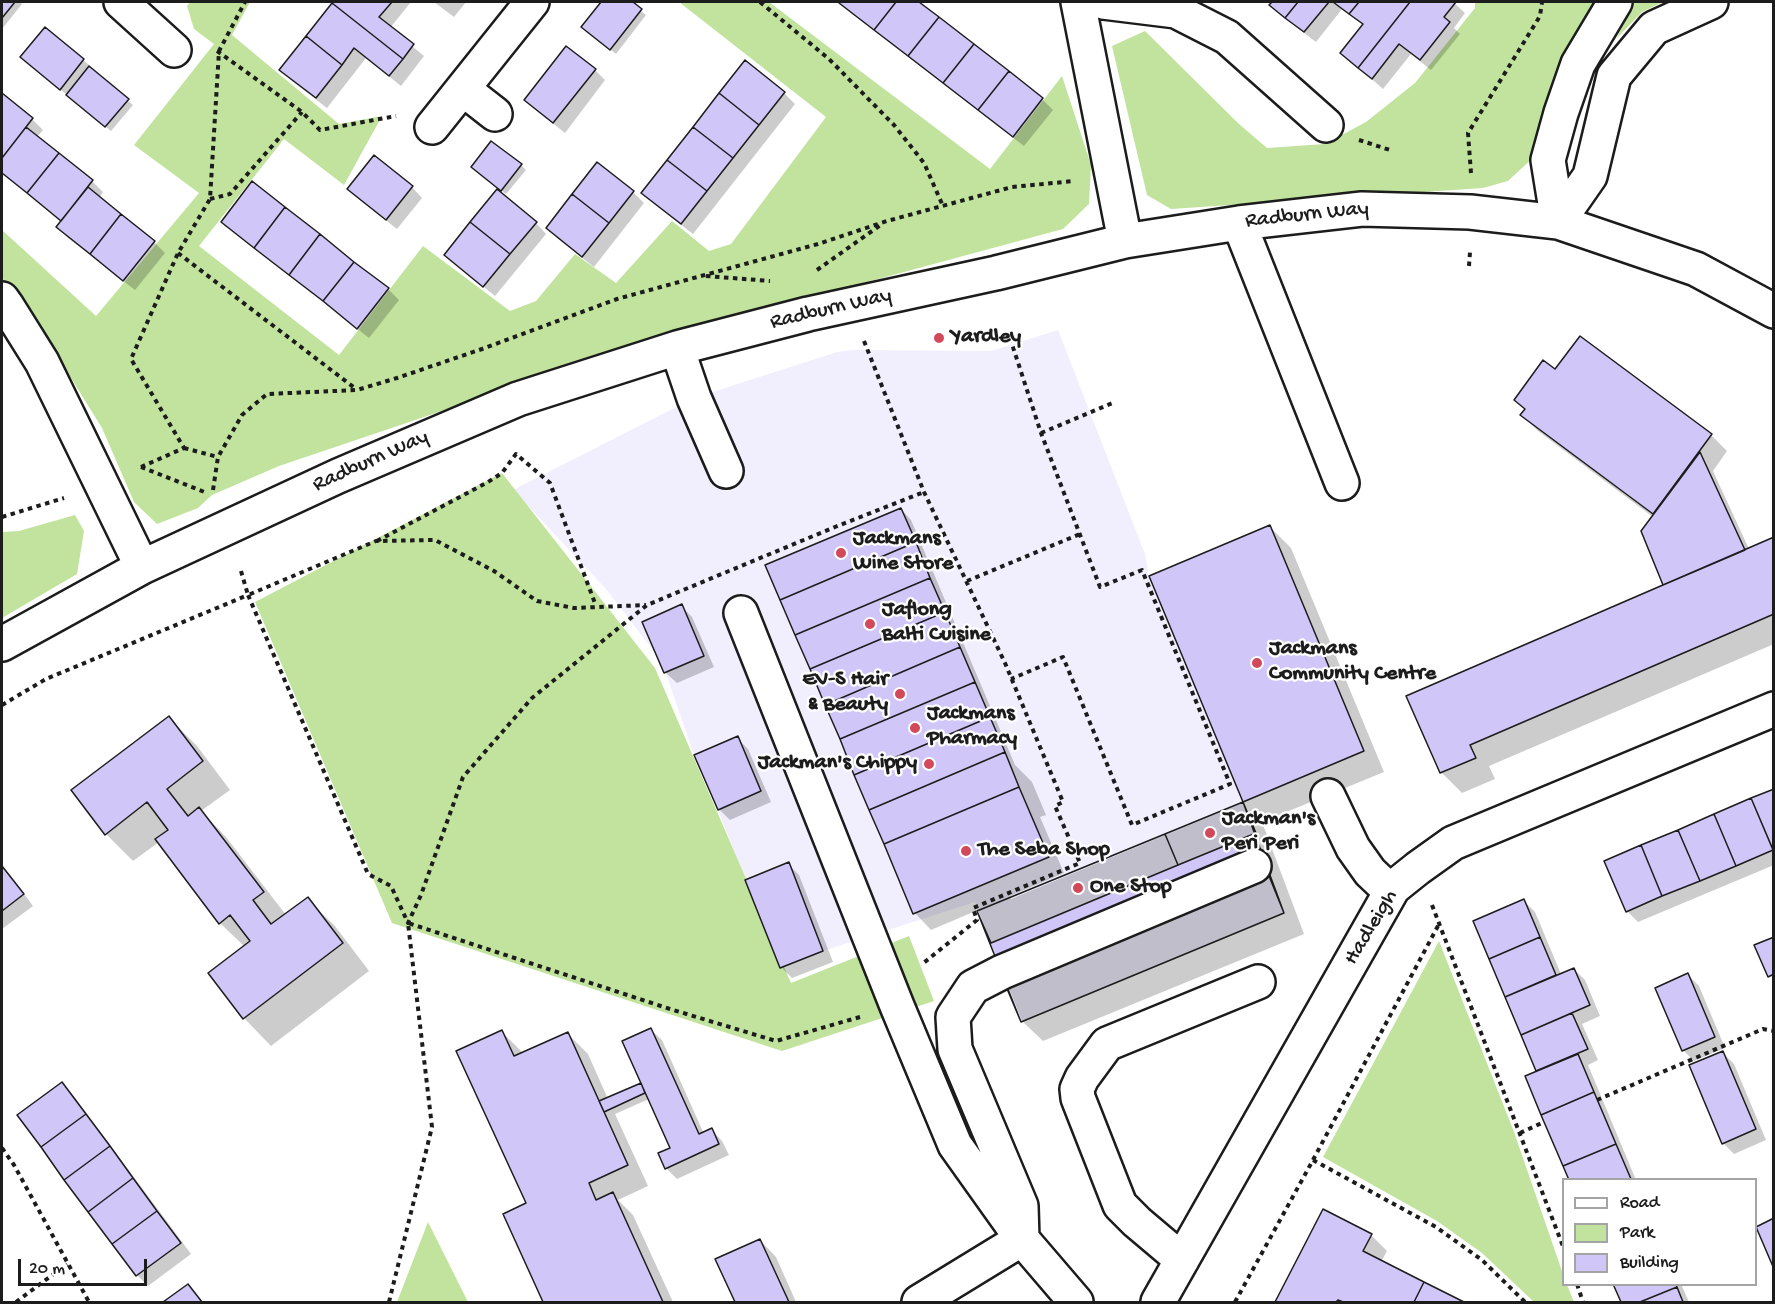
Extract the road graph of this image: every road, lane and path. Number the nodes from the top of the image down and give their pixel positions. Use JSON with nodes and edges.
{"nodes":[{"id":1,"x":245,"y":2,"type":"edge"},
{"id":2,"x":532,"y":2,"type":"edge"},
{"id":3,"x":760,"y":2,"type":"edge"},
{"id":4,"x":1078,"y":2,"type":"edge"},
{"id":5,"x":1103,"y":2,"type":"edge"},
{"id":6,"x":1542,"y":2,"type":"edge"},
{"id":7,"x":1615,"y":2,"type":"edge"},
{"id":8,"x":1711,"y":2,"type":"edge"},
{"id":9,"x":142,"y":8,"type":"edge"},
{"id":10,"x":174,"y":50,"type":"joint"},
{"id":11,"x":219,"y":51,"type":"junction"},
{"id":12,"x":463,"y":89,"type":"junction"},
{"id":13,"x":302,"y":112,"type":"junction"},
{"id":14,"x":495,"y":114,"type":"dead end"},
{"id":15,"x":1326,"y":125,"type":"dead end"},
{"id":16,"x":432,"y":127,"type":"joint"},
{"id":17,"x":1081,"y":180,"type":"dead end"},
{"id":18,"x":210,"y":199,"type":"junction"},
{"id":19,"x":943,"y":206,"type":"junction"},
{"id":20,"x":1470,"y":212,"type":"junction"},
{"id":21,"x":1558,"y":222,"type":"junction"},
{"id":22,"x":1239,"y":223,"type":"junction"},
{"id":23,"x":1125,"y":241,"type":"junction"},
{"id":24,"x":178,"y":253,"type":"junction"},
{"id":25,"x":1469,"y":266,"type":"dead end"},
{"id":26,"x":703,"y":276,"type":"junction"},
{"id":27,"x":774,"y":281,"type":"dead end"},
{"id":28,"x":2,"y":299,"type":"edge"},
{"id":29,"x":1773,"y":311,"type":"edge"},
{"id":30,"x":1010,"y":338,"type":"dead end"},
{"id":31,"x":864,"y":341,"type":"dead end"},
{"id":32,"x":676,"y":348,"type":"junction"},
{"id":33,"x":357,"y":390,"type":"junction"},
{"id":34,"x":1116,"y":402,"type":"dead end"},
{"id":35,"x":1041,"y":433,"type":"junction"},
{"id":36,"x":184,"y":448,"type":"junction"},
{"id":37,"x":218,"y":457,"type":"junction"},
{"id":38,"x":726,"y":471,"type":"dead end"},
{"id":39,"x":1342,"y":483,"type":"dead end"},
{"id":40,"x":924,"y":492,"type":"junction"},
{"id":41,"x":68,"y":496,"type":"dead end"},
{"id":42,"x":2,"y":517,"type":"edge"},
{"id":43,"x":1080,"y":534,"type":"junction"},
{"id":44,"x":376,"y":541,"type":"junction"},
{"id":45,"x":142,"y":567,"type":"junction"},
{"id":46,"x":241,"y":571,"type":"dead end"},
{"id":47,"x":967,"y":581,"type":"junction"},
{"id":48,"x":248,"y":595,"type":"junction"},
{"id":49,"x":647,"y":605,"type":"junction"},
{"id":50,"x":596,"y":606,"type":"junction"},
{"id":51,"x":741,"y":613,"type":"dead end"},
{"id":52,"x":2,"y":644,"type":"edge"},
{"id":53,"x":1011,"y":679,"type":"junction"},
{"id":54,"x":2,"y":705,"type":"edge"},
{"id":55,"x":1773,"y":709,"type":"edge"},
{"id":56,"x":1328,"y":796,"type":"dead end"},
{"id":57,"x":1254,"y":866,"type":"dead end"},
{"id":58,"x":1406,"y":878,"type":"junction"},
{"id":59,"x":408,"y":923,"type":"junction"},
{"id":60,"x":1439,"y":924,"type":"junction"},
{"id":61,"x":919,"y":966,"type":"dead end"},
{"id":62,"x":1258,"y":982,"type":"dead end"},
{"id":63,"x":897,"y":1006,"type":"junction"},
{"id":64,"x":1773,"y":1031,"type":"edge"},
{"id":65,"x":1597,"y":1100,"type":"dead end"},
{"id":66,"x":1544,"y":1122,"type":"dead end"},
{"id":67,"x":1520,"y":1133,"type":"junction"},
{"id":68,"x":2,"y":1148,"type":"edge"},
{"id":69,"x":1313,"y":1160,"type":"junction"},
{"id":70,"x":1022,"y":1239,"type":"junction"},
{"id":71,"x":1562,"y":1246,"type":"edge"},
{"id":72,"x":1182,"y":1260,"type":"junction"},
{"id":73,"x":67,"y":1264,"type":"junction"},
{"id":74,"x":1578,"y":1286,"type":"edge"},
{"id":75,"x":16,"y":1302,"type":"edge"},
{"id":76,"x":89,"y":1302,"type":"edge"},
{"id":77,"x":388,"y":1302,"type":"edge"},
{"id":78,"x":919,"y":1302,"type":"edge"},
{"id":79,"x":1076,"y":1302,"type":"edge"},
{"id":80,"x":1158,"y":1302,"type":"edge"},
{"id":81,"x":1235,"y":1302,"type":"edge"},
{"id":82,"x":1525,"y":1302,"type":"edge"},
{"id":83,"x":1583,"y":1302,"type":"edge"}],
"edges":[{"from":1,"to":11,"type":"path"},
{"from":2,"to":12,"type":"street"},
{"from":3,"to":19,"type":"path"},
{"from":4,"to":23,"type":"street"},
{"from":5,"to":15,"type":"street"},
{"from":6,"to":20,"type":"path"},
{"from":7,"to":21,"type":"street"},
{"from":8,"to":21,"type":"street"},
{"from":9,"to":10,"type":"street"},
{"from":10,"to":11,"type":"path"},
{"from":11,"to":13,"type":"path"},
{"from":11,"to":18,"type":"path"},
{"from":12,"to":14,"type":"street"},
{"from":12,"to":16,"type":"street"},
{"from":13,"to":16,"type":"path"},
{"from":13,"to":18,"type":"path"},
{"from":17,"to":19,"type":"path"},
{"from":18,"to":24,"type":"path"},
{"from":19,"to":26,"type":"path"},
{"from":20,"to":21,"type":"street","name":"Radburn Way"},
{"from":20,"to":22,"type":"street","name":"Radburn Way"},
{"from":20,"to":25,"type":"path"},
{"from":21,"to":29,"type":"street","name":"Radburn Way"},
{"from":22,"to":23,"type":"street","name":"Radburn Way"},
{"from":22,"to":39,"type":"street"},
{"from":23,"to":32,"type":"street","name":"Radburn Way"},
{"from":24,"to":33,"type":"path"},
{"from":24,"to":36,"type":"path"},
{"from":26,"to":27,"type":"path"},
{"from":26,"to":33,"type":"path"},
{"from":28,"to":45,"type":"street"},
{"from":30,"to":35,"type":"path"},
{"from":31,"to":40,"type":"path"},
{"from":32,"to":38,"type":"street"},
{"from":32,"to":45,"type":"street","name":"Radburn Way"},
{"from":33,"to":37,"type":"path"},
{"from":34,"to":35,"type":"path"},
{"from":35,"to":43,"type":"path"},
{"from":36,"to":37,"type":"path"},
{"from":36,"to":37,"type":"path"},
{"from":40,"to":47,"type":"path"},
{"from":40,"to":49,"type":"path"},
{"from":41,"to":42,"type":"path"},
{"from":43,"to":47,"type":"path"},
{"from":43,"to":53,"type":"path"},
{"from":44,"to":48,"type":"path"},
{"from":44,"to":50,"type":"path"},
{"from":44,"to":50,"type":"path"},
{"from":45,"to":52,"type":"street","name":"Radburn Way"},
{"from":46,"to":48,"type":"path"},
{"from":47,"to":53,"type":"path"},
{"from":48,"to":54,"type":"path"},
{"from":48,"to":59,"type":"path"},
{"from":49,"to":50,"type":"path"},
{"from":49,"to":59,"type":"path"},
{"from":51,"to":63,"type":"street"},
{"from":53,"to":61,"type":"path"},
{"from":55,"to":58,"type":"street","name":"Hadleigh"},
{"from":56,"to":58,"type":"street"},
{"from":57,"to":70,"type":"street"},
{"from":58,"to":60,"type":"path"},
{"from":58,"to":72,"type":"street","name":"Hadleigh"},
{"from":59,"to":63,"type":"path"},
{"from":59,"to":77,"type":"path"},
{"from":60,"to":67,"type":"path"},
{"from":60,"to":69,"type":"path"},
{"from":62,"to":72,"type":"street"},
{"from":63,"to":70,"type":"street"},
{"from":64,"to":65,"type":"path"},
{"from":66,"to":67,"type":"path"},
{"from":67,"to":71,"type":"path"},
{"from":68,"to":73,"type":"path"},
{"from":69,"to":81,"type":"path"},
{"from":69,"to":82,"type":"path"},
{"from":70,"to":78,"type":"street"},
{"from":70,"to":79,"type":"street"},
{"from":72,"to":80,"type":"street","name":"Hadleigh"},
{"from":73,"to":75,"type":"path"},
{"from":73,"to":76,"type":"path"},
{"from":74,"to":83,"type":"path"}]}
